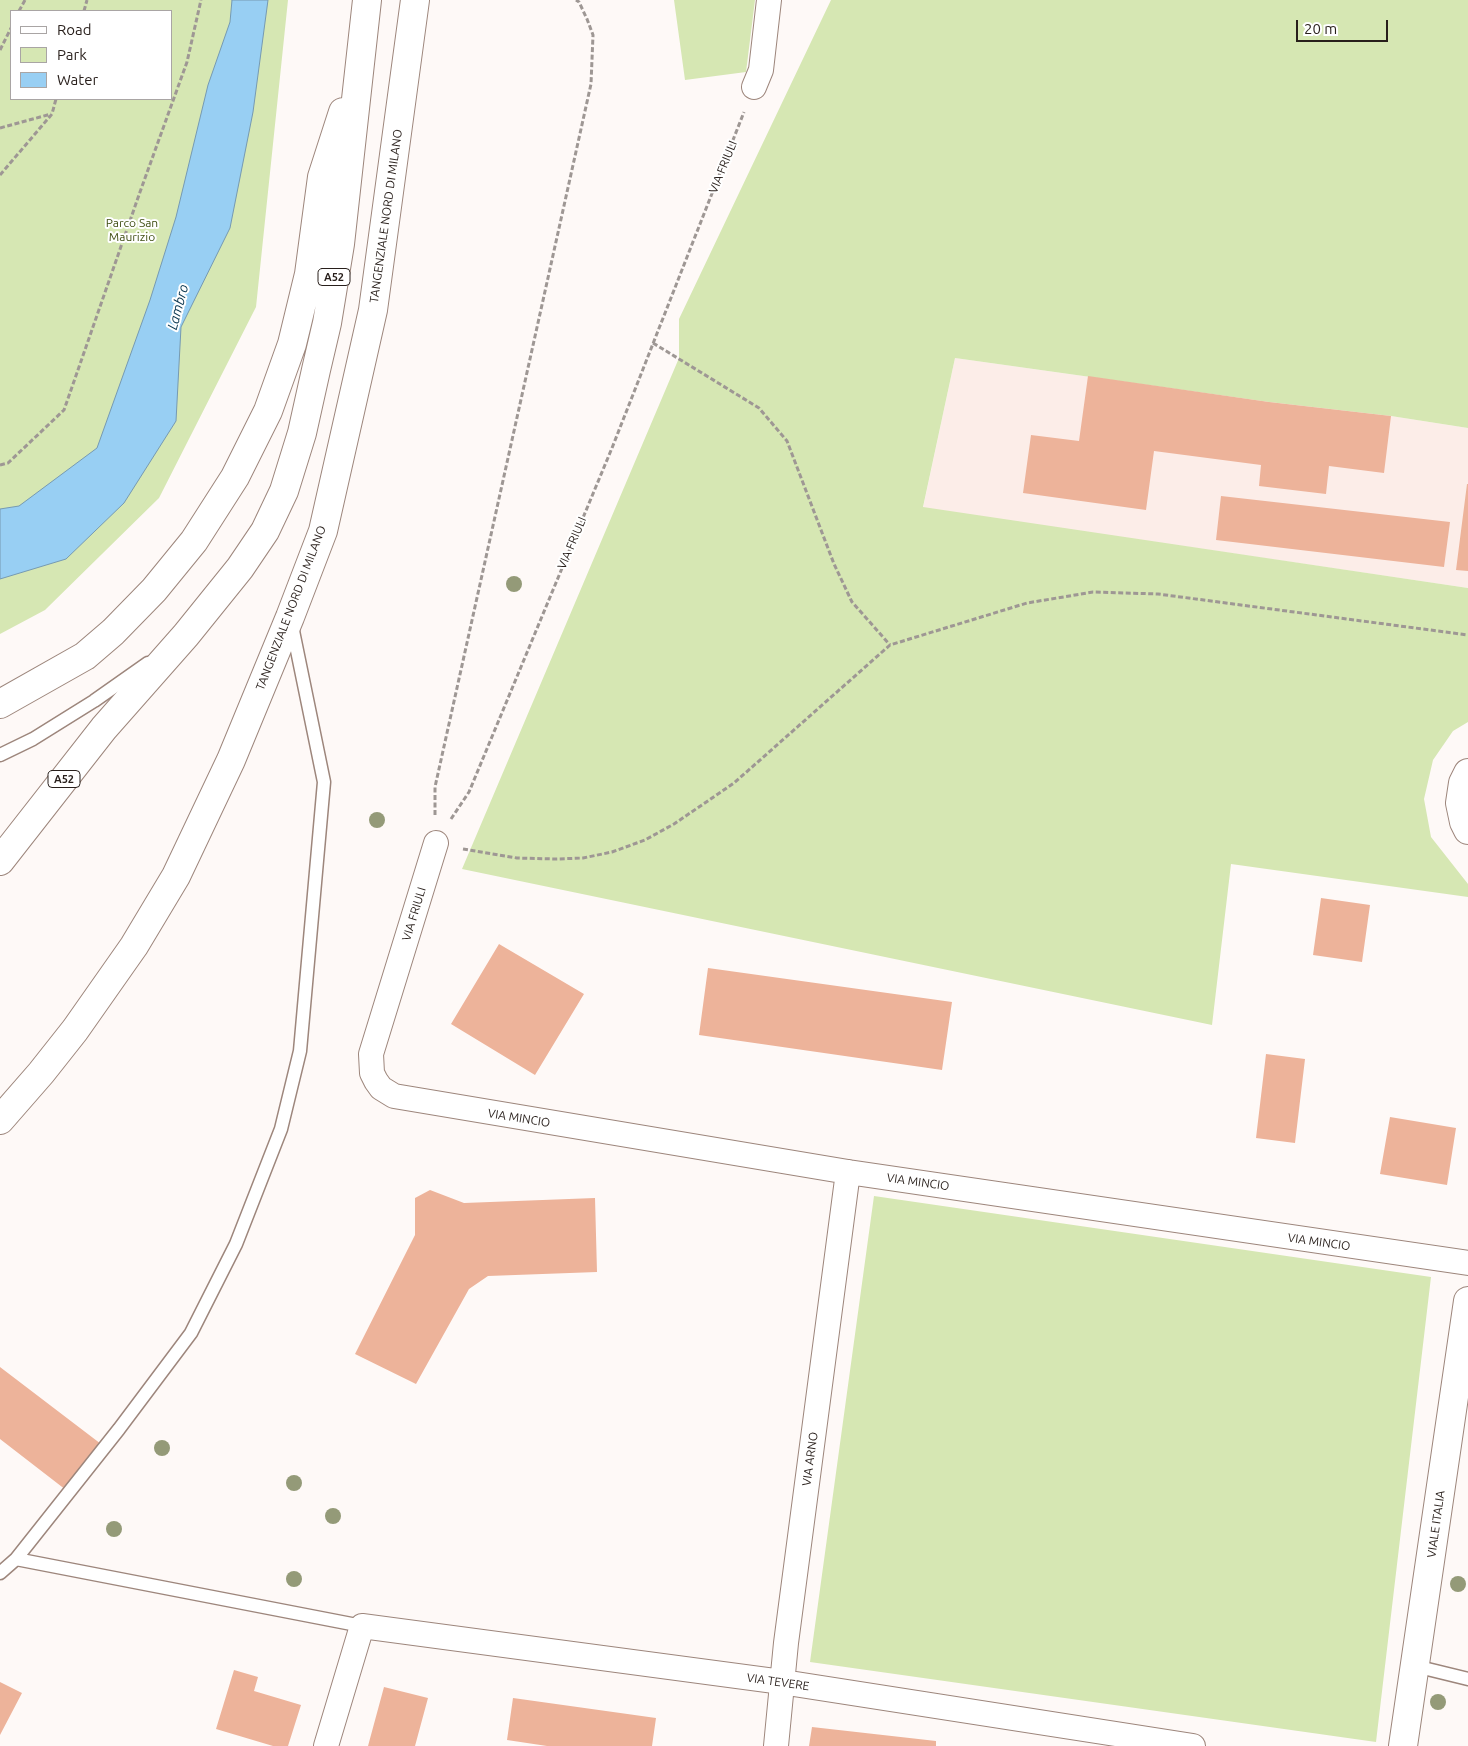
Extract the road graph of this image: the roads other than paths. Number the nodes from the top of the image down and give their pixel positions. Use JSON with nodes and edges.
{"nodes":[{"id":1,"x":356,"y":0,"type":"edge"},
{"id":2,"x":367,"y":0,"type":"edge"},
{"id":3,"x":415,"y":0,"type":"edge"},
{"id":4,"x":769,"y":0,"type":"edge"},
{"id":5,"x":360,"y":59,"type":"junction"},
{"id":6,"x":754,"y":87,"type":"road end"},
{"id":7,"x":290,"y":617,"type":"junction"},
{"id":8,"x":186,"y":635,"type":"junction"},
{"id":9,"x":0,"y":704,"type":"edge"},
{"id":10,"x":0,"y":755,"type":"edge"},
{"id":11,"x":1468,"y":773,"type":"edge"},
{"id":12,"x":1468,"y":830,"type":"edge"},
{"id":13,"x":436,"y":843,"type":"road end"},
{"id":14,"x":0,"y":861,"type":"edge"},
{"id":15,"x":376,"y":1081,"type":"joint"},
{"id":16,"x":0,"y":1120,"type":"edge"},
{"id":17,"x":848,"y":1172,"type":"junction"},
{"id":18,"x":1468,"y":1264,"type":"edge"},
{"id":19,"x":1468,"y":1301,"type":"edge"},
{"id":20,"x":1461,"y":1404,"type":"edge"},
{"id":21,"x":16,"y":1559,"type":"junction"},
{"id":22,"x":0,"y":1573,"type":"edge"},
{"id":23,"x":362,"y":1626,"type":"junction"},
{"id":24,"x":1415,"y":1666,"type":"junction"},
{"id":25,"x":1468,"y":1679,"type":"edge"},
{"id":26,"x":782,"y":1682,"type":"junction"},
{"id":27,"x":326,"y":1746,"type":"edge"},
{"id":28,"x":776,"y":1746,"type":"edge"},
{"id":29,"x":1193,"y":1746,"type":"edge"},
{"id":30,"x":1402,"y":1746,"type":"edge"}],
"edges":[{"from":1,"to":5,"type":"main road"},
{"from":2,"to":5,"type":"main road","number":"A52"},
{"from":3,"to":7,"type":"main road","name":"TANGENZIALE NORD DI MILANO"},
{"from":4,"to":6,"type":"street"},
{"from":5,"to":8,"type":"main road","number":"A52"},
{"from":5,"to":9,"type":"main road"},
{"from":7,"to":16,"type":"main road","name":"TANGENZIALE NORD DI MILANO"},
{"from":7,"to":21,"type":"lane"},
{"from":8,"to":10,"type":"lane"},
{"from":8,"to":14,"type":"main road","number":"A52"},
{"from":11,"to":12,"type":"main road"},
{"from":13,"to":15,"type":"street","name":"VIA FRIULI"},
{"from":15,"to":17,"type":"street","name":"VIA MINCIO"},
{"from":17,"to":18,"type":"street","name":"VIA MINCIO"},
{"from":17,"to":26,"type":"street","name":"VIA ARNO"},
{"from":19,"to":20,"type":"main road","name":"VIALE ITALIA"},
{"from":20,"to":24,"type":"main road","name":"VIALE ITALIA"},
{"from":21,"to":22,"type":"lane"},
{"from":21,"to":23,"type":"lane"},
{"from":23,"to":26,"type":"street","name":"VIA TEVERE"},
{"from":23,"to":27,"type":"street"},
{"from":24,"to":25,"type":"lane"},
{"from":24,"to":30,"type":"main road","name":"VIALE ITALIA"},
{"from":26,"to":28,"type":"street","name":"VIA ARNO"},
{"from":26,"to":29,"type":"street","name":"VIA TEVERE"}]}
